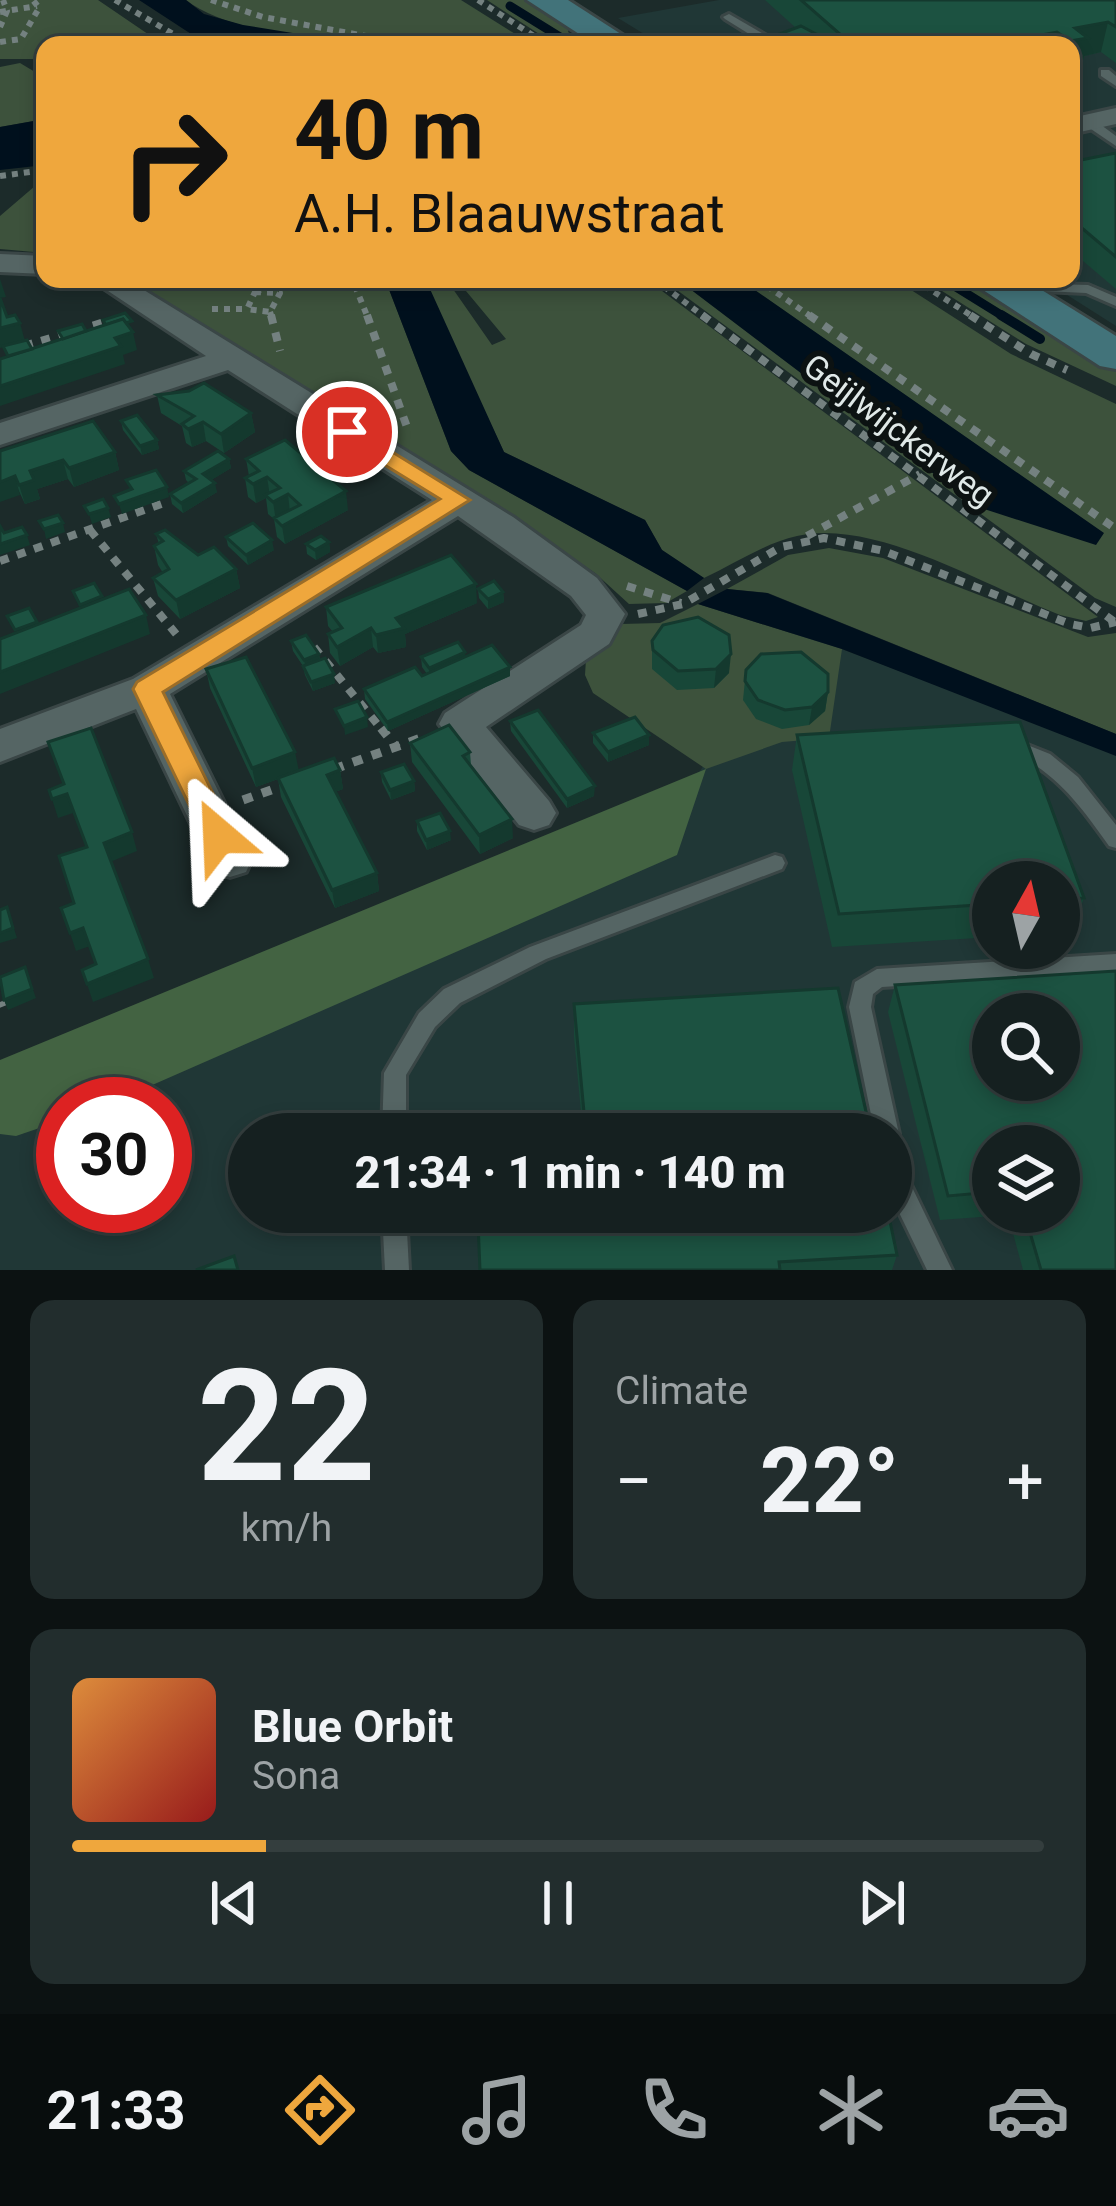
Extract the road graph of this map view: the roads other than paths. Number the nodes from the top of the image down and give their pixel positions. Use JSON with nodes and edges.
{"nodes":[{"id":1,"x":544,"y":0,"type":"edge"},
{"id":2,"x":730,"y":17,"type":"dead end"},
{"id":3,"x":605,"y":36,"type":"edge"},
{"id":4,"x":761,"y":36,"type":"edge"},
{"id":5,"x":1092,"y":122,"type":"edge"},
{"id":6,"x":1116,"y":142,"type":"edge"},
{"id":7,"x":0,"y":263,"type":"edge"},
{"id":8,"x":36,"y":265,"type":"edge"},
{"id":9,"x":119,"y":288,"type":"edge"},
{"id":10,"x":1016,"y":288,"type":"edge"},
{"id":11,"x":1048,"y":288,"type":"edge"},
{"id":12,"x":1116,"y":302,"type":"edge"},
{"id":13,"x":230,"y":359,"type":"junction"},
{"id":14,"x":1100,"y":367,"type":"edge"},
{"id":15,"x":0,"y":434,"type":"edge"},
{"id":16,"x":458,"y":500,"type":"junction"},
{"id":17,"x":147,"y":689,"type":"junction"},
{"id":18,"x":978,"y":737,"type":"edge"},
{"id":19,"x":0,"y":746,"type":"edge"},
{"id":20,"x":533,"y":813,"type":"dead end"},
{"id":21,"x":1116,"y":840,"type":"edge"},
{"id":22,"x":230,"y":859,"type":"dead end"},
{"id":23,"x":775,"y":863,"type":"dead end"},
{"id":24,"x":1116,"y":963,"type":"edge"},
{"id":25,"x":394,"y":1113,"type":"edge"},
{"id":26,"x":883,"y":1113,"type":"edge"},
{"id":27,"x":912,"y":1213,"type":"edge"},
{"id":28,"x":395,"y":1233,"type":"edge"},
{"id":29,"x":397,"y":1270,"type":"edge"},
{"id":30,"x":940,"y":1270,"type":"edge"}],
"edges":[{"from":1,"to":3,"type":"street"},
{"from":2,"to":4,"type":"lane"},
{"from":5,"to":6,"type":"lane"},
{"from":7,"to":8,"type":"street"},
{"from":9,"to":13,"type":"street"},
{"from":10,"to":14,"type":"street"},
{"from":11,"to":12,"type":"lane"},
{"from":13,"to":15,"type":"street"},
{"from":13,"to":16,"type":"street"},
{"from":16,"to":17,"type":"street"},
{"from":16,"to":20,"type":"street"},
{"from":17,"to":19,"type":"street"},
{"from":17,"to":22,"type":"street"},
{"from":18,"to":21,"type":"lane"},
{"from":23,"to":25,"type":"lane"},
{"from":24,"to":26,"type":"lane"},
{"from":27,"to":30,"type":"lane"},
{"from":28,"to":29,"type":"lane"}]}
